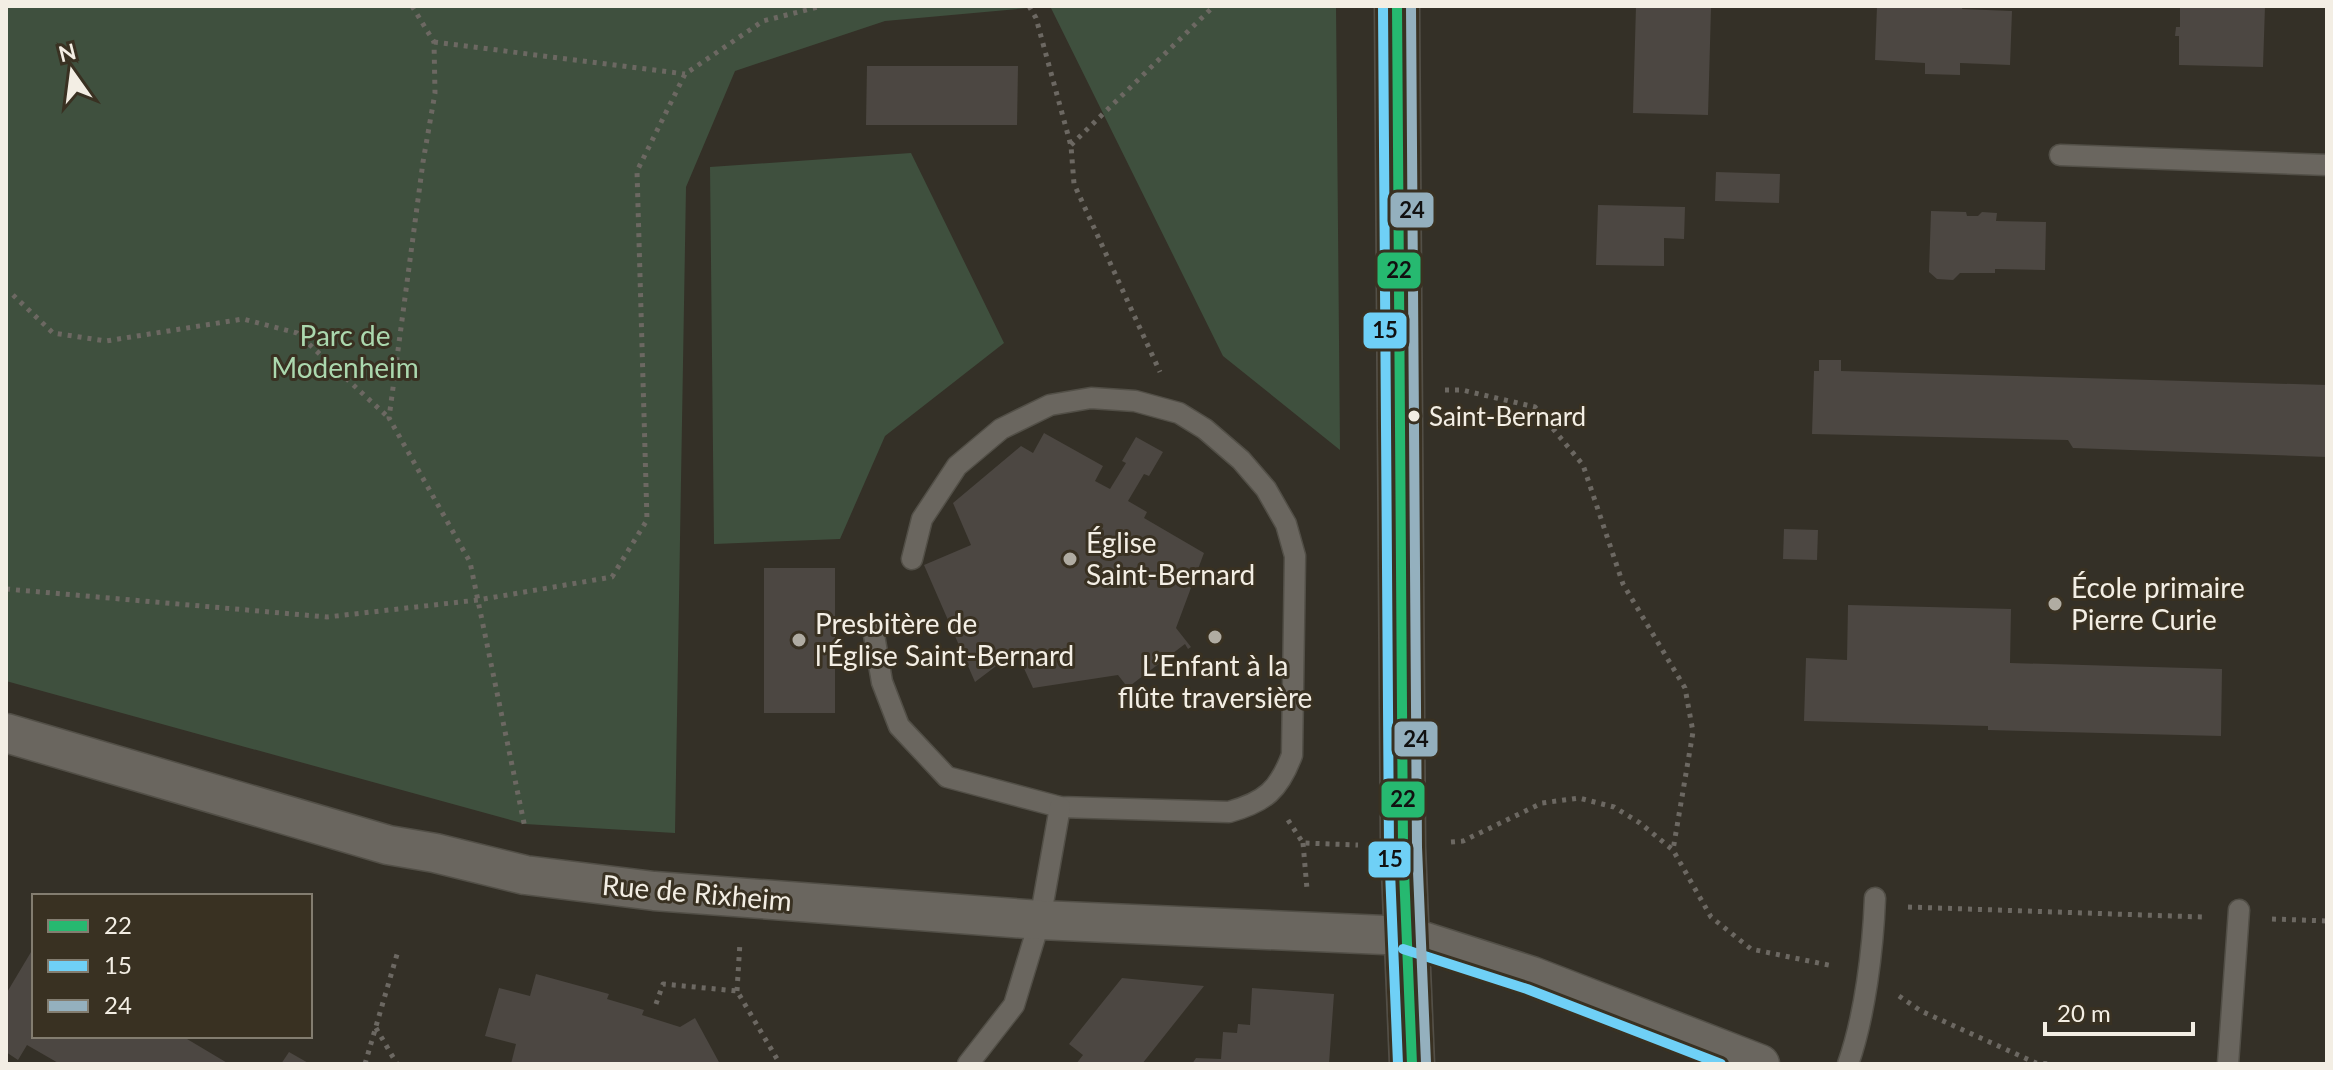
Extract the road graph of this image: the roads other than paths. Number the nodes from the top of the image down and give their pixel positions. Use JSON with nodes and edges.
{"nodes":[{"id":1,"x":1397,"y":6,"type":"edge"},
{"id":2,"x":2060,"y":155,"type":"dead end"},
{"id":3,"x":2327,"y":165,"type":"edge"},
{"id":4,"x":912,"y":559,"type":"dead end"},
{"id":5,"x":873,"y":629,"type":"dead end"},
{"id":6,"x":6,"y":733,"type":"edge"},
{"id":7,"x":1060,"y":807,"type":"junction"},
{"id":8,"x":1875,"y":902,"type":"road end"},
{"id":9,"x":2239,"y":914,"type":"road end"},
{"id":10,"x":1040,"y":920,"type":"junction"},
{"id":11,"x":1407,"y":936,"type":"junction"},
{"id":12,"x":968,"y":1064,"type":"edge"},
{"id":13,"x":1412,"y":1064,"type":"edge"},
{"id":14,"x":1760,"y":1064,"type":"edge"},
{"id":15,"x":1848,"y":1064,"type":"edge"},
{"id":16,"x":2228,"y":1064,"type":"edge"}],
"edges":[{"from":1,"to":11,"type":"main road"},
{"from":2,"to":3,"type":"lane"},
{"from":4,"to":7,"type":"lane"},
{"from":5,"to":7,"type":"lane"},
{"from":6,"to":10,"type":"street","name":"Rue de Rixheim"},
{"from":7,"to":10,"type":"lane"},
{"from":8,"to":15,"type":"lane"},
{"from":9,"to":16,"type":"lane"},
{"from":10,"to":11,"type":"street","name":"Rue de Rixheim"},
{"from":10,"to":12,"type":"lane"},
{"from":11,"to":13,"type":"main road"},
{"from":11,"to":14,"type":"street","name":"Rue de Rixheim"}]}
